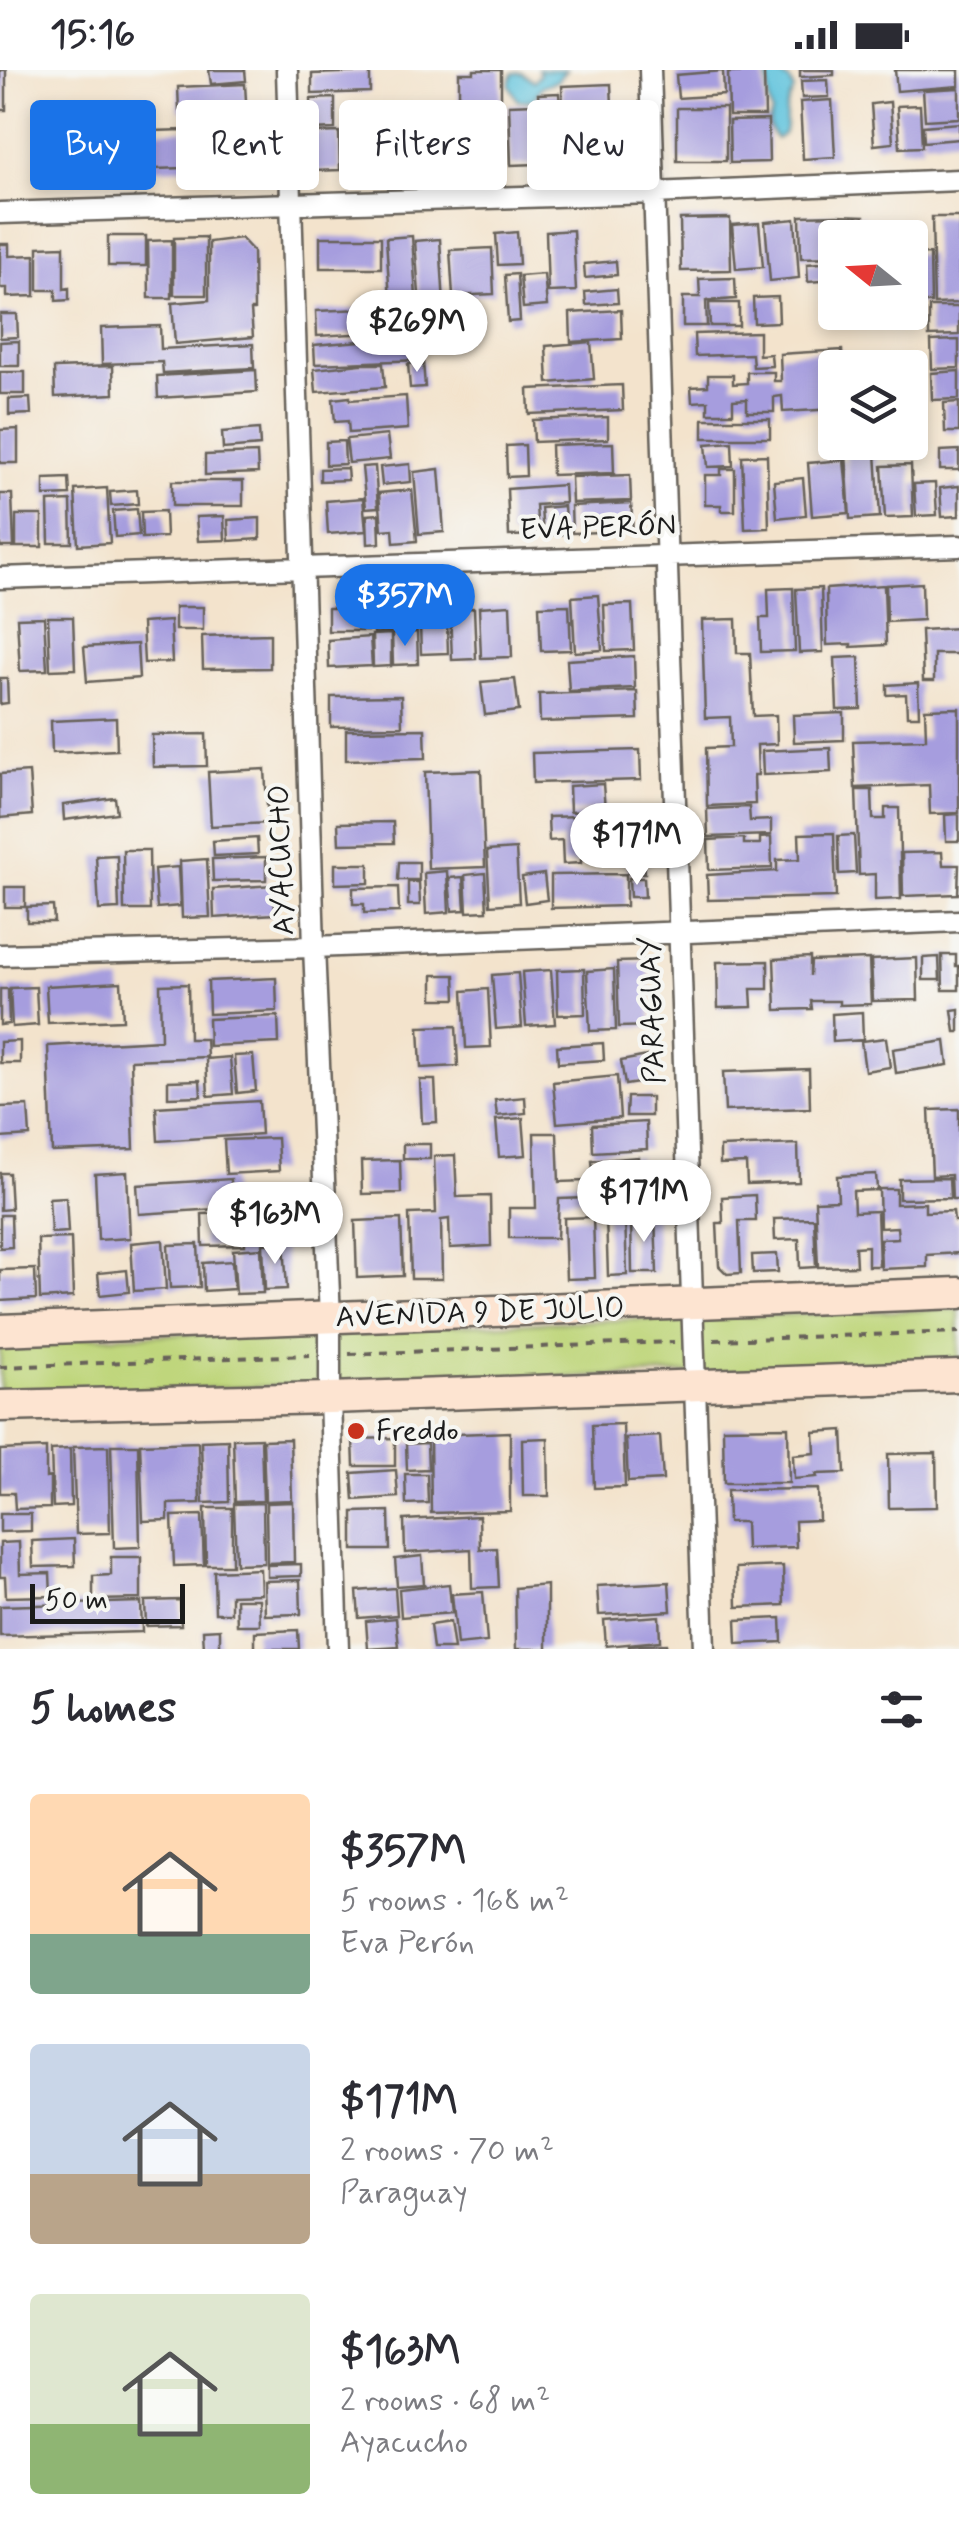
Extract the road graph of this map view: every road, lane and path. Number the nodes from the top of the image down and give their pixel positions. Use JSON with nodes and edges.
{"nodes":[{"id":1,"x":288,"y":70,"type":"edge"},
{"id":2,"x":650,"y":70,"type":"edge"},
{"id":3,"x":959,"y":180,"type":"edge"},
{"id":4,"x":653,"y":194,"type":"junction"},
{"id":5,"x":290,"y":204,"type":"junction"},
{"id":6,"x":0,"y":213,"type":"edge"},
{"id":7,"x":959,"y":546,"type":"edge"},
{"id":8,"x":667,"y":556,"type":"junction"},
{"id":9,"x":304,"y":569,"type":"junction"},
{"id":10,"x":0,"y":578,"type":"edge"},
{"id":11,"x":959,"y":921,"type":"edge"},
{"id":12,"x":680,"y":932,"type":"junction"},
{"id":13,"x":314,"y":946,"type":"junction"},
{"id":14,"x":0,"y":955,"type":"edge"},
{"id":15,"x":959,"y":1293,"type":"edge"},
{"id":16,"x":693,"y":1304,"type":"junction"},
{"id":17,"x":330,"y":1318,"type":"junction"},
{"id":18,"x":0,"y":1330,"type":"edge"},
{"id":19,"x":959,"y":1332,"type":"edge"},
{"id":20,"x":694,"y":1341,"type":"junction"},
{"id":21,"x":330,"y":1354,"type":"junction"},
{"id":22,"x":0,"y":1367,"type":"edge"},
{"id":23,"x":959,"y":1376,"type":"edge"},
{"id":24,"x":696,"y":1385,"type":"junction"},
{"id":25,"x":330,"y":1398,"type":"junction"},
{"id":26,"x":0,"y":1406,"type":"edge"},
{"id":27,"x":338,"y":1649,"type":"edge"},
{"id":28,"x":704,"y":1649,"type":"edge"}],
"edges":[{"from":1,"to":5,"type":"street","name":"AYACUCHO"},
{"from":2,"to":4,"type":"street","name":"PARAGUAY"},
{"from":3,"to":4,"type":"street"},
{"from":4,"to":5,"type":"street"},
{"from":4,"to":8,"type":"street","name":"PARAGUAY"},
{"from":5,"to":6,"type":"street"},
{"from":5,"to":9,"type":"street","name":"AYACUCHO"},
{"from":7,"to":8,"type":"street","name":"EVA PERÓN"},
{"from":8,"to":9,"type":"street","name":"EVA PERÓN"},
{"from":8,"to":12,"type":"street","name":"PARAGUAY"},
{"from":9,"to":10,"type":"street","name":"EVA PERÓN"},
{"from":9,"to":13,"type":"street","name":"AYACUCHO"},
{"from":11,"to":12,"type":"street"},
{"from":12,"to":13,"type":"street"},
{"from":12,"to":16,"type":"street","name":"PARAGUAY"},
{"from":13,"to":14,"type":"street"},
{"from":13,"to":17,"type":"street","name":"AYACUCHO"},
{"from":15,"to":16,"type":"main road","name":"AVENIDA 9 DE JULIO"},
{"from":16,"to":17,"type":"main road","name":"AVENIDA 9 DE JULIO"},
{"from":16,"to":20,"type":"street","name":"PARAGUAY"},
{"from":17,"to":18,"type":"main road","name":"AVENIDA 9 DE JULIO"},
{"from":17,"to":21,"type":"street","name":"AYACUCHO"},
{"from":19,"to":20,"type":"path"},
{"from":20,"to":21,"type":"path"},
{"from":20,"to":24,"type":"street","name":"PARAGUAY"},
{"from":21,"to":22,"type":"path"},
{"from":21,"to":25,"type":"street","name":"AYACUCHO"},
{"from":23,"to":24,"type":"main road"},
{"from":24,"to":25,"type":"main road"},
{"from":24,"to":28,"type":"street","name":"PARAGUAY"},
{"from":25,"to":26,"type":"main road"},
{"from":25,"to":27,"type":"street","name":"AYACUCHO"}]}
